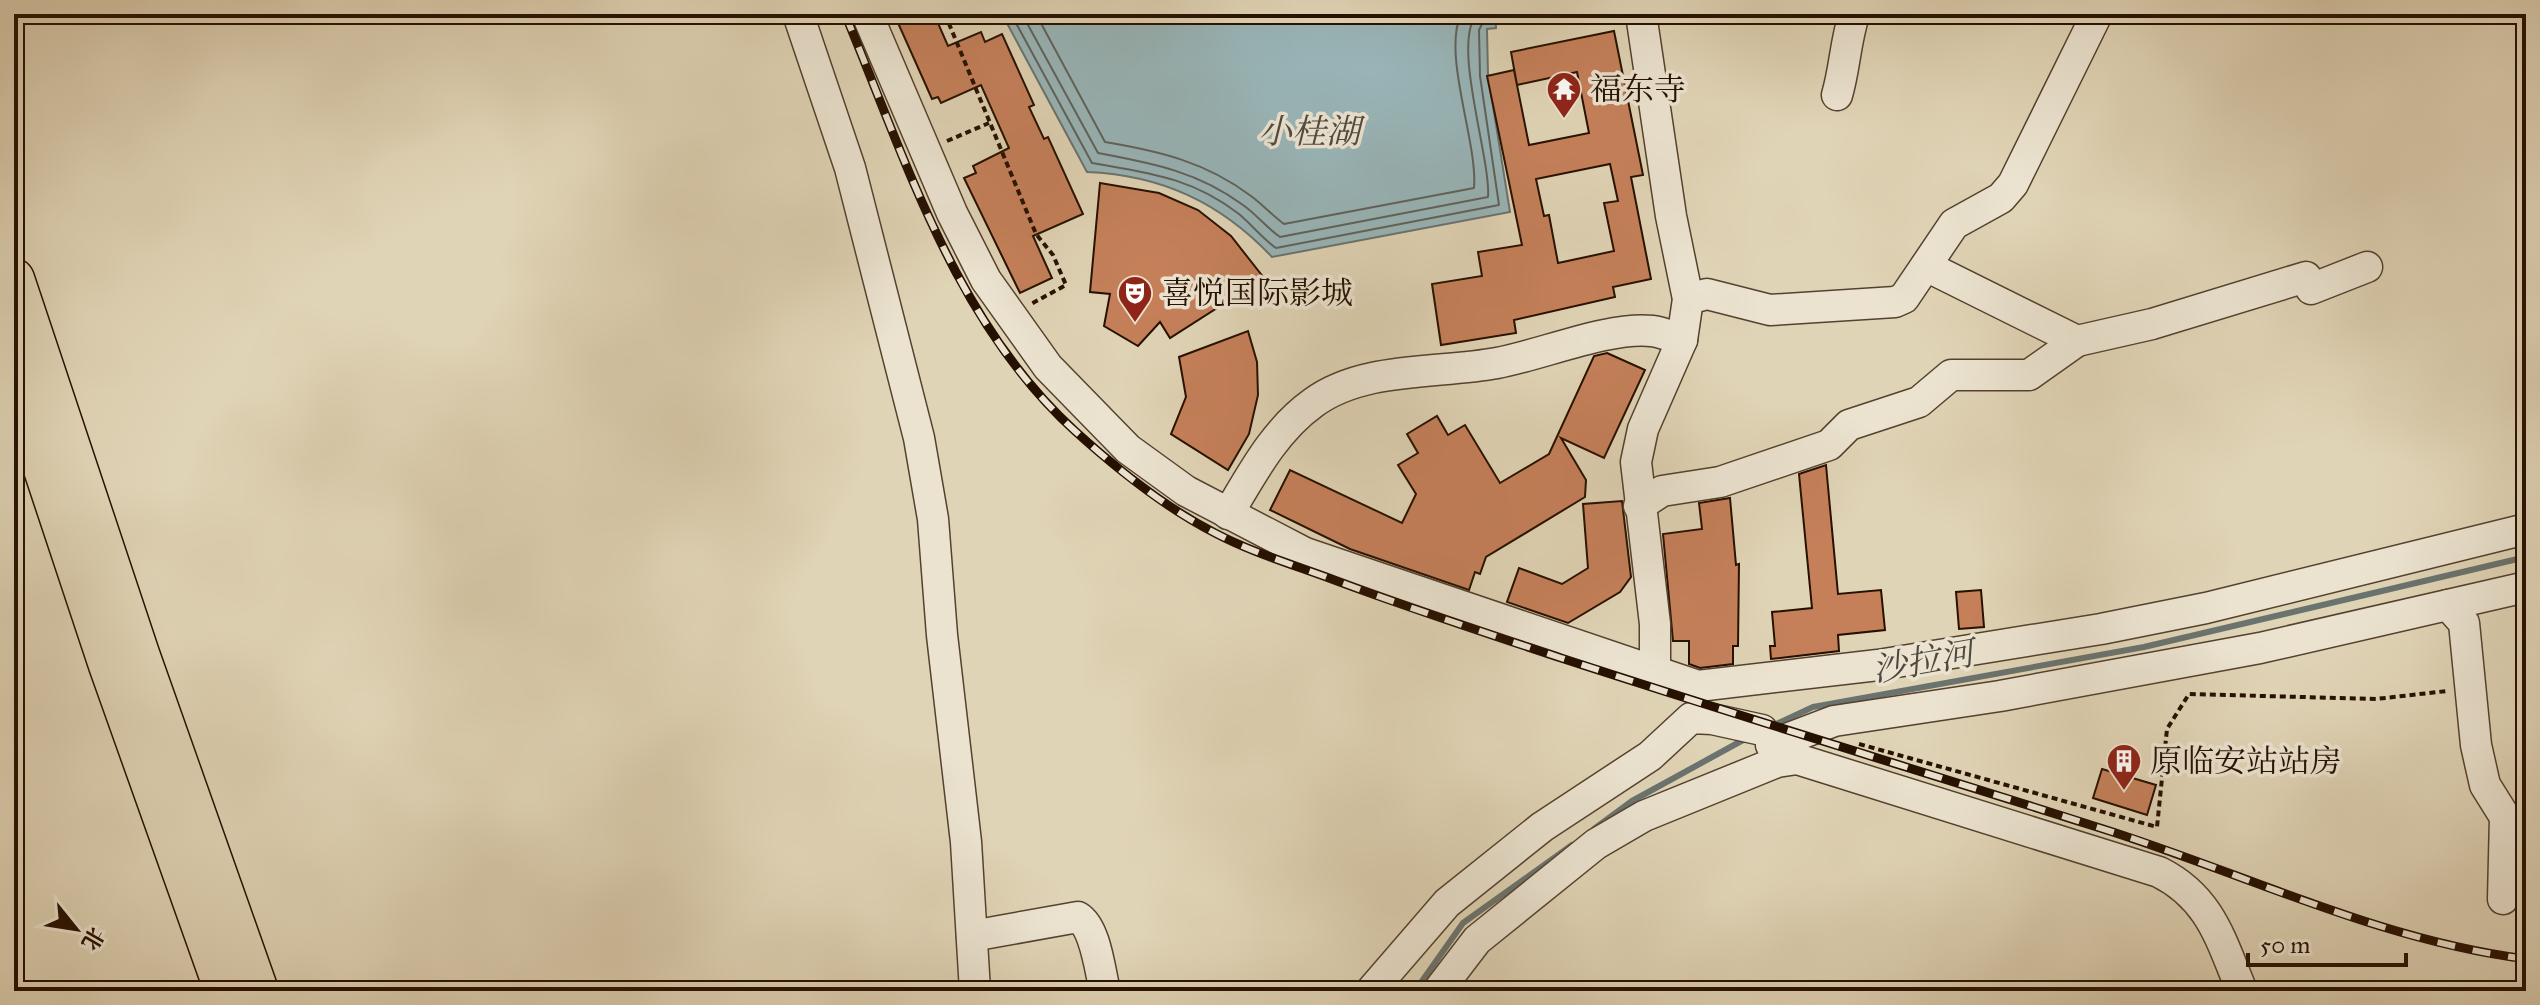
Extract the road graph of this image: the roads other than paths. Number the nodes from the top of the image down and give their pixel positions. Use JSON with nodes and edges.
{"nodes":[{"id":1,"x":798,"y":14,"type":"edge"},
{"id":2,"x":867,"y":14,"type":"edge"},
{"id":3,"x":1641,"y":14,"type":"edge"},
{"id":4,"x":1849,"y":14,"type":"edge"},
{"id":5,"x":2097,"y":14,"type":"edge"},
{"id":6,"x":1837,"y":95,"type":"dead end"},
{"id":7,"x":1926,"y":266,"type":"junction"},
{"id":8,"x":2367,"y":267,"type":"dead end"},
{"id":9,"x":14,"y":279,"type":"edge"},
{"id":10,"x":1688,"y":299,"type":"junction"},
{"id":11,"x":1682,"y":340,"type":"junction"},
{"id":12,"x":2077,"y":341,"type":"junction"},
{"id":13,"x":14,"y":379,"type":"edge"},
{"id":14,"x":1639,"y":506,"type":"junction"},
{"id":15,"x":1228,"y":514,"type":"junction"},
{"id":16,"x":2526,"y":529,"type":"edge"},
{"id":17,"x":2526,"y":587,"type":"edge"},
{"id":18,"x":2448,"y":605,"type":"junction"},
{"id":19,"x":124,"y":660,"type":"junction"},
{"id":20,"x":1655,"y":672,"type":"junction"},
{"id":21,"x":1743,"y":693,"type":"junction"},
{"id":22,"x":1770,"y":746,"type":"junction"},
{"id":23,"x":2503,"y":899,"type":"dead end"},
{"id":24,"x":972,"y":936,"type":"junction"},
{"id":25,"x":225,"y":991,"type":"edge"},
{"id":26,"x":258,"y":991,"type":"edge"},
{"id":27,"x":975,"y":991,"type":"edge"},
{"id":28,"x":1105,"y":991,"type":"edge"},
{"id":29,"x":1371,"y":991,"type":"edge"},
{"id":30,"x":1438,"y":991,"type":"edge"},
{"id":31,"x":2242,"y":991,"type":"edge"}],
"edges":[{"from":1,"to":24,"type":"street"},
{"from":2,"to":15,"type":"street"},
{"from":3,"to":10,"type":"street"},
{"from":4,"to":6,"type":"street"},
{"from":5,"to":7,"type":"street"},
{"from":7,"to":10,"type":"street"},
{"from":7,"to":12,"type":"street"},
{"from":8,"to":12,"type":"street"},
{"from":9,"to":19,"type":"main road"},
{"from":10,"to":11,"type":"street"},
{"from":11,"to":14,"type":"street"},
{"from":11,"to":15,"type":"street"},
{"from":12,"to":14,"type":"street"},
{"from":13,"to":19,"type":"main road"},
{"from":14,"to":20,"type":"street"},
{"from":15,"to":20,"type":"street"},
{"from":16,"to":21,"type":"street"},
{"from":17,"to":18,"type":"street"},
{"from":18,"to":22,"type":"street"},
{"from":18,"to":23,"type":"street"},
{"from":19,"to":25,"type":"main road"},
{"from":19,"to":26,"type":"main road"},
{"from":20,"to":21,"type":"street"},
{"from":21,"to":22,"type":"street"},
{"from":22,"to":29,"type":"street"},
{"from":22,"to":30,"type":"street"},
{"from":22,"to":31,"type":"street"},
{"from":24,"to":27,"type":"street"},
{"from":24,"to":28,"type":"street"}]}
